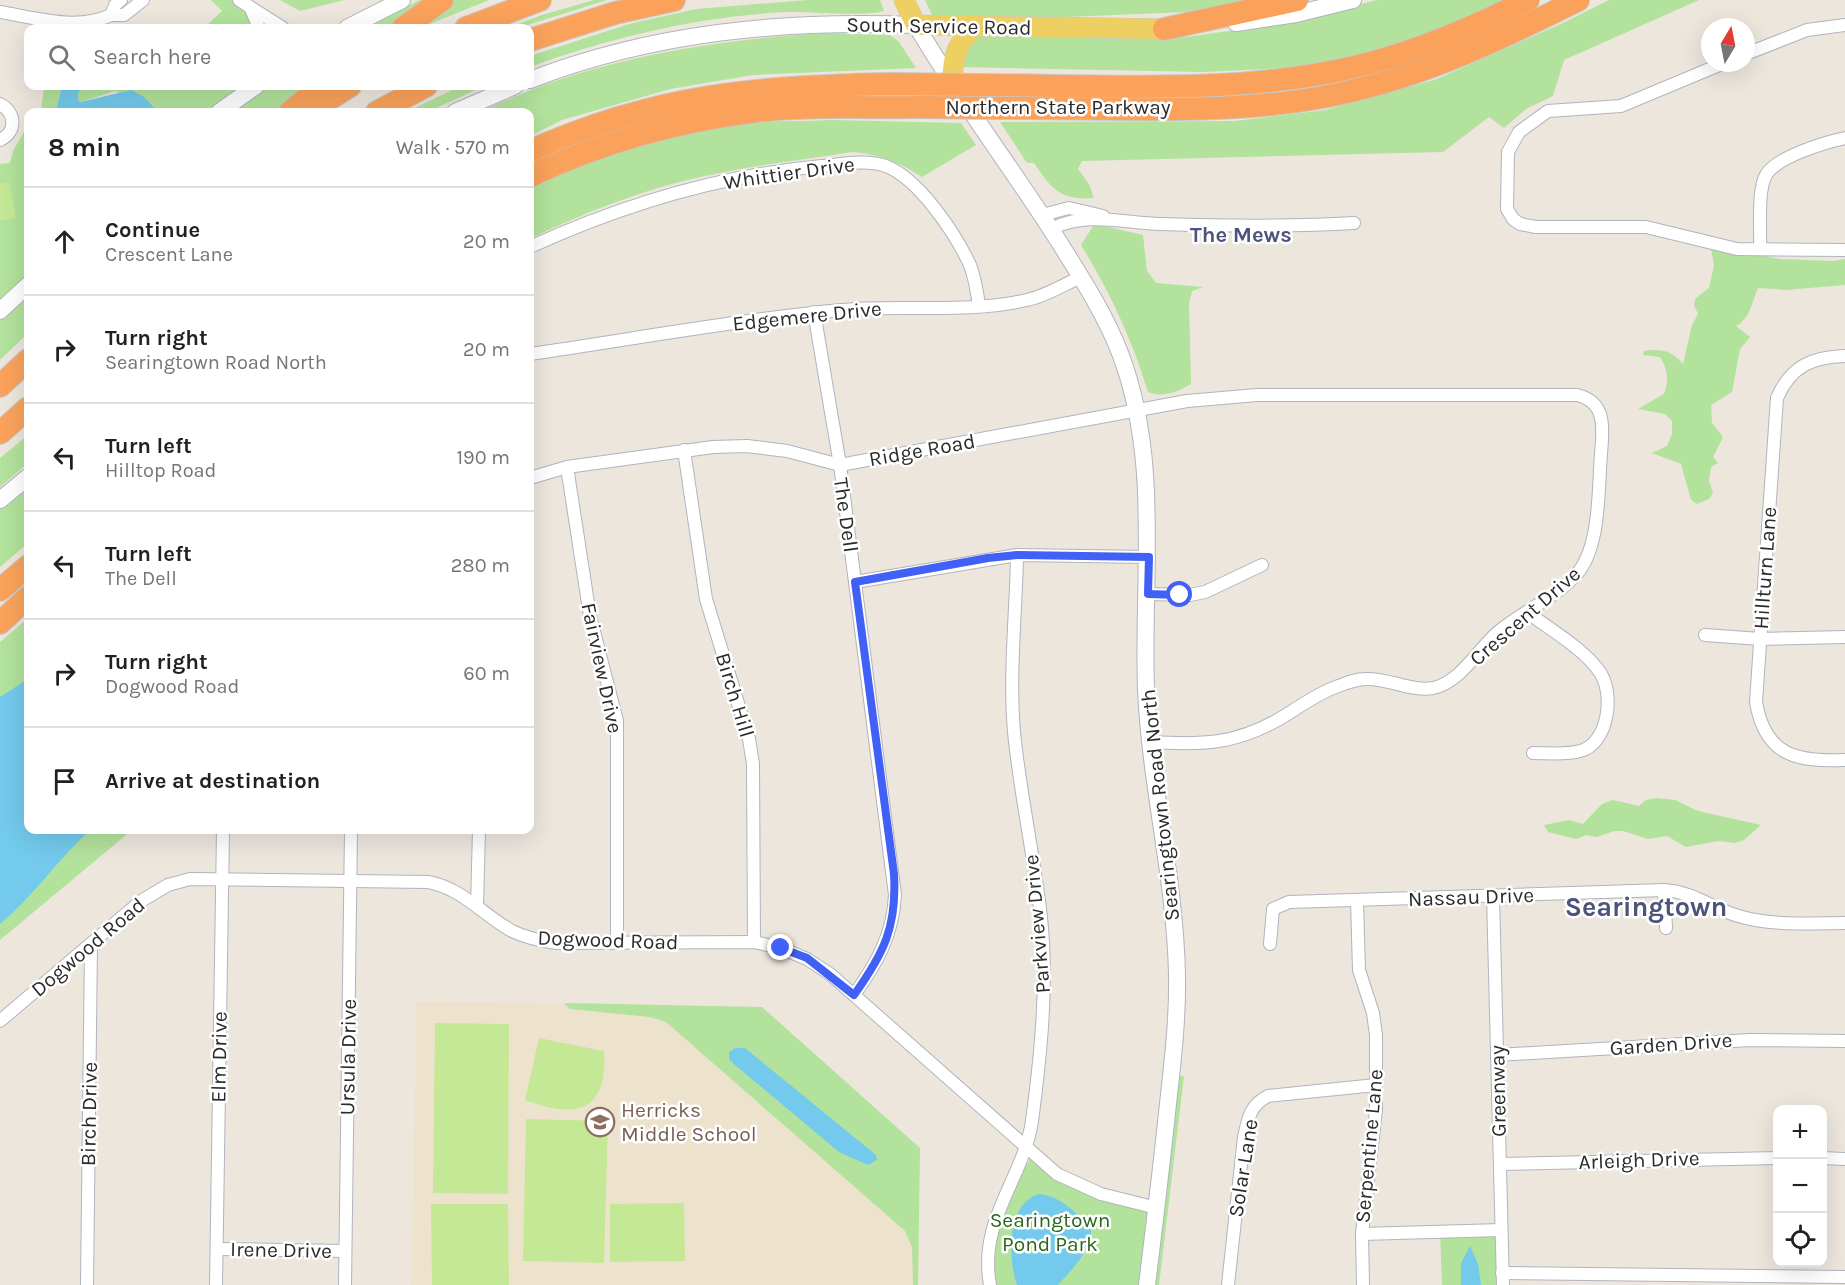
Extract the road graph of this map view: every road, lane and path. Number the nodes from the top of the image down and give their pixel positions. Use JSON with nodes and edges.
{"nodes":[{"id":1,"x":122,"y":0,"type":"edge"},
{"id":2,"x":143,"y":0,"type":"edge"},
{"id":3,"x":239,"y":0,"type":"edge"},
{"id":4,"x":402,"y":0,"type":"edge"},
{"id":5,"x":442,"y":0,"type":"edge"},
{"id":6,"x":540,"y":0,"type":"edge"},
{"id":7,"x":674,"y":0,"type":"edge"},
{"id":8,"x":904,"y":0,"type":"edge"},
{"id":9,"x":1297,"y":0,"type":"edge"},
{"id":10,"x":1353,"y":0,"type":"edge"},
{"id":11,"x":1528,"y":0,"type":"edge"},
{"id":12,"x":1578,"y":0,"type":"edge"},
{"id":13,"x":251,"y":9,"type":"junction"},
{"id":14,"x":0,"y":12,"type":"edge"},
{"id":15,"x":111,"y":15,"type":"junction"},
{"id":16,"x":257,"y":24,"type":"edge"},
{"id":17,"x":276,"y":24,"type":"edge"},
{"id":18,"x":355,"y":24,"type":"edge"},
{"id":19,"x":409,"y":24,"type":"edge"},
{"id":20,"x":477,"y":24,"type":"edge"},
{"id":21,"x":1845,"y":24,"type":"edge"},
{"id":22,"x":916,"y":25,"type":"junction"},
{"id":23,"x":975,"y":27,"type":"junction"},
{"id":24,"x":1164,"y":29,"type":"junction"},
{"id":25,"x":534,"y":39,"type":"edge"},
{"id":26,"x":1755,"y":51,"type":"edge"},
{"id":27,"x":1703,"y":72,"type":"edge"},
{"id":28,"x":534,"y":79,"type":"edge"},
{"id":29,"x":952,"y":82,"type":"junction"},
{"id":30,"x":250,"y":90,"type":"edge"},
{"id":31,"x":317,"y":90,"type":"edge"},
{"id":32,"x":344,"y":90,"type":"edge"},
{"id":33,"x":418,"y":90,"type":"edge"},
{"id":34,"x":506,"y":90,"type":"edge"},
{"id":35,"x":0,"y":104,"type":"edge"},
{"id":36,"x":225,"y":108,"type":"edge"},
{"id":37,"x":294,"y":108,"type":"edge"},
{"id":38,"x":314,"y":108,"type":"edge"},
{"id":39,"x":385,"y":108,"type":"edge"},
{"id":40,"x":464,"y":108,"type":"edge"},
{"id":41,"x":1845,"y":138,"type":"edge"},
{"id":42,"x":0,"y":140,"type":"edge"},
{"id":43,"x":534,"y":149,"type":"edge"},
{"id":44,"x":534,"y":174,"type":"edge"},
{"id":45,"x":1047,"y":222,"type":"junction"},
{"id":46,"x":1354,"y":223,"type":"dead end"},
{"id":47,"x":534,"y":246,"type":"edge"},
{"id":48,"x":1760,"y":249,"type":"junction"},
{"id":49,"x":1845,"y":250,"type":"edge"},
{"id":50,"x":1081,"y":277,"type":"junction"},
{"id":51,"x":24,"y":289,"type":"edge"},
{"id":52,"x":980,"y":305,"type":"junction"},
{"id":53,"x":0,"y":311,"type":"edge"},
{"id":54,"x":814,"y":312,"type":"junction"},
{"id":55,"x":534,"y":353,"type":"edge"},
{"id":56,"x":1845,"y":356,"type":"edge"},
{"id":57,"x":24,"y":364,"type":"edge"},
{"id":58,"x":0,"y":386,"type":"edge"},
{"id":59,"x":1137,"y":410,"type":"junction"},
{"id":60,"x":24,"y":412,"type":"edge"},
{"id":61,"x":24,"y":430,"type":"edge"},
{"id":62,"x":0,"y":433,"type":"edge"},
{"id":63,"x":0,"y":446,"type":"edge"},
{"id":64,"x":684,"y":450,"type":"junction"},
{"id":65,"x":840,"y":465,"type":"junction"},
{"id":66,"x":567,"y":467,"type":"junction"},
{"id":67,"x":534,"y":477,"type":"edge"},
{"id":68,"x":24,"y":480,"type":"edge"},
{"id":69,"x":0,"y":500,"type":"edge"},
{"id":70,"x":1017,"y":555,"type":"junction"},
{"id":71,"x":1149,"y":557,"type":"junction"},
{"id":72,"x":24,"y":559,"type":"edge"},
{"id":73,"x":1262,"y":564,"type":"dead end"},
{"id":74,"x":24,"y":569,"type":"edge"},
{"id":75,"x":0,"y":575,"type":"edge"},
{"id":76,"x":855,"y":582,"type":"junction"},
{"id":77,"x":0,"y":590,"type":"edge"},
{"id":78,"x":1148,"y":594,"type":"junction"},
{"id":79,"x":24,"y":601,"type":"edge"},
{"id":80,"x":1527,"y":612,"type":"junction"},
{"id":81,"x":0,"y":623,"type":"edge"},
{"id":82,"x":1705,"y":635,"type":"dead end"},
{"id":83,"x":1845,"y":637,"type":"edge"},
{"id":84,"x":1760,"y":639,"type":"junction"},
{"id":85,"x":1150,"y":742,"type":"junction"},
{"id":86,"x":1533,"y":753,"type":"dead end"},
{"id":87,"x":1845,"y":760,"type":"edge"},
{"id":88,"x":223,"y":834,"type":"edge"},
{"id":89,"x":351,"y":834,"type":"edge"},
{"id":90,"x":479,"y":834,"type":"edge"},
{"id":91,"x":222,"y":879,"type":"junction"},
{"id":92,"x":350,"y":880,"type":"junction"},
{"id":93,"x":1664,"y":890,"type":"junction"},
{"id":94,"x":1492,"y":896,"type":"junction"},
{"id":95,"x":1357,"y":901,"type":"junction"},
{"id":96,"x":477,"y":906,"type":"junction"},
{"id":97,"x":1845,"y":923,"type":"edge"},
{"id":98,"x":1666,"y":928,"type":"dead end"},
{"id":99,"x":617,"y":942,"type":"junction"},
{"id":100,"x":754,"y":942,"type":"junction"},
{"id":101,"x":91,"y":944,"type":"junction"},
{"id":102,"x":1270,"y":944,"type":"dead end"},
{"id":103,"x":854,"y":995,"type":"junction"},
{"id":104,"x":0,"y":1021,"type":"edge"},
{"id":105,"x":1845,"y":1041,"type":"edge"},
{"id":106,"x":1497,"y":1055,"type":"junction"},
{"id":107,"x":1376,"y":1084,"type":"junction"},
{"id":108,"x":1027,"y":1148,"type":"junction"},
{"id":109,"x":1773,"y":1158,"type":"edge"},
{"id":110,"x":1827,"y":1158,"type":"edge"},
{"id":111,"x":1845,"y":1159,"type":"edge"},
{"id":112,"x":1500,"y":1164,"type":"junction"},
{"id":113,"x":1156,"y":1208,"type":"junction"},
{"id":114,"x":1501,"y":1230,"type":"junction"},
{"id":115,"x":1362,"y":1234,"type":"junction"},
{"id":116,"x":217,"y":1249,"type":"junction"},
{"id":117,"x":345,"y":1251,"type":"junction"},
{"id":118,"x":1845,"y":1277,"type":"edge"},
{"id":119,"x":1503,"y":1279,"type":"edge"},
{"id":120,"x":87,"y":1285,"type":"edge"},
{"id":121,"x":216,"y":1285,"type":"edge"},
{"id":122,"x":345,"y":1285,"type":"edge"},
{"id":123,"x":990,"y":1285,"type":"edge"},
{"id":124,"x":1147,"y":1285,"type":"edge"},
{"id":125,"x":1228,"y":1285,"type":"edge"},
{"id":126,"x":1363,"y":1285,"type":"edge"}],
"edges":[{"from":1,"to":15,"type":"street"},
{"from":2,"to":15,"type":"street"},
{"from":3,"to":13,"type":"street"},
{"from":4,"to":18,"type":"main road"},
{"from":5,"to":19,"type":"highway"},
{"from":6,"to":20,"type":"highway"},
{"from":7,"to":25,"type":"highway"},
{"from":8,"to":22,"type":"main road"},
{"from":9,"to":24,"type":"highway"},
{"from":10,"to":24,"type":"main road","name":"South Service Road"},
{"from":11,"to":43,"type":"highway","name":"Northern State Parkway","bridge":true},
{"from":12,"to":44,"type":"highway","name":"Northern State Parkway","bridge":true},
{"from":13,"to":16,"type":"street"},
{"from":13,"to":17,"type":"street"},
{"from":14,"to":15,"type":"street"},
{"from":21,"to":26,"type":"street"},
{"from":22,"to":23,"type":"main road","name":"South Service Road"},
{"from":22,"to":28,"type":"main road","name":"South Service Road"},
{"from":22,"to":29,"type":"main road","name":"Searingtown Road North"},
{"from":23,"to":24,"type":"main road","name":"South Service Road"},
{"from":23,"to":29,"type":"main road"},
{"from":27,"to":48,"type":"street"},
{"from":29,"to":45,"type":"main road","name":"Searingtown Road North"},
{"from":30,"to":36,"type":"main road"},
{"from":31,"to":37,"type":"highway"},
{"from":32,"to":38,"type":"highway"},
{"from":33,"to":39,"type":"highway"},
{"from":34,"to":40,"type":"main road"},
{"from":35,"to":42,"type":"street"},
{"from":41,"to":48,"type":"street"},
{"from":45,"to":46,"type":"street"},
{"from":45,"to":50,"type":"main road","name":"Searingtown Road North"},
{"from":47,"to":52,"type":"street","name":"Whittier Drive"},
{"from":48,"to":49,"type":"street"},
{"from":50,"to":52,"type":"street","name":"Edgemere Drive"},
{"from":50,"to":59,"type":"main road","name":"Searingtown Road North"},
{"from":51,"to":53,"type":"main road"},
{"from":52,"to":54,"type":"street","name":"Edgemere Drive"},
{"from":54,"to":55,"type":"street","name":"Edgemere Drive"},
{"from":54,"to":65,"type":"street","name":"The Dell"},
{"from":56,"to":84,"type":"street","name":"Hillturn Lane"},
{"from":57,"to":58,"type":"highway"},
{"from":59,"to":65,"type":"street","name":"Ridge Road"},
{"from":59,"to":71,"type":"main road","name":"Searingtown Road North"},
{"from":59,"to":80,"type":"street","name":"Crescent Drive"},
{"from":60,"to":62,"type":"highway"},
{"from":61,"to":63,"type":"highway"},
{"from":64,"to":65,"type":"street","name":"Ridge Road"},
{"from":64,"to":66,"type":"street","name":"Ridge Road"},
{"from":64,"to":100,"type":"street","name":"Birch Hill"},
{"from":65,"to":76,"type":"street","name":"The Dell"},
{"from":66,"to":67,"type":"street","name":"Ridge Road"},
{"from":66,"to":99,"type":"street","name":"Fairview Drive"},
{"from":68,"to":69,"type":"main road"},
{"from":70,"to":71,"type":"street"},
{"from":70,"to":76,"type":"street"},
{"from":70,"to":108,"type":"street","name":"Parkview Drive"},
{"from":71,"to":78,"type":"main road","name":"Searingtown Road North"},
{"from":72,"to":75,"type":"highway"},
{"from":73,"to":78,"type":"street"},
{"from":74,"to":77,"type":"highway"},
{"from":76,"to":103,"type":"street","name":"The Dell"},
{"from":78,"to":85,"type":"main road","name":"Searingtown Road North"},
{"from":79,"to":81,"type":"highway"},
{"from":80,"to":85,"type":"street","name":"Crescent Drive"},
{"from":80,"to":86,"type":"street"},
{"from":82,"to":84,"type":"street"},
{"from":83,"to":84,"type":"street"},
{"from":84,"to":87,"type":"street","name":"Hillturn Lane"},
{"from":85,"to":113,"type":"main road","name":"Searingtown Road North"},
{"from":88,"to":91,"type":"street","name":"Elm Drive"},
{"from":89,"to":92,"type":"street","name":"Ursula Drive"},
{"from":90,"to":96,"type":"street"},
{"from":91,"to":92,"type":"street","name":"Dogwood Road"},
{"from":91,"to":101,"type":"street","name":"Dogwood Road"},
{"from":91,"to":116,"type":"street","name":"Elm Drive"},
{"from":92,"to":96,"type":"street","name":"Dogwood Road"},
{"from":92,"to":117,"type":"street","name":"Ursula Drive"},
{"from":93,"to":94,"type":"street","name":"Nassau Drive"},
{"from":93,"to":97,"type":"street","name":"Nassau Drive"},
{"from":93,"to":98,"type":"street"},
{"from":94,"to":95,"type":"street","name":"Nassau Drive"},
{"from":94,"to":106,"type":"street","name":"Greenway"},
{"from":95,"to":102,"type":"street","name":"Nassau Drive"},
{"from":95,"to":107,"type":"street","name":"Serpentine Lane"},
{"from":96,"to":99,"type":"street","name":"Dogwood Road"},
{"from":99,"to":100,"type":"street","name":"Dogwood Road"},
{"from":100,"to":103,"type":"street","name":"Dogwood Road"},
{"from":101,"to":104,"type":"street","name":"Dogwood Road"},
{"from":101,"to":120,"type":"street","name":"Birch Drive"},
{"from":103,"to":108,"type":"street","name":"Dogwood Road"},
{"from":105,"to":106,"type":"street","name":"Garden Drive"},
{"from":106,"to":112,"type":"street","name":"Greenway"},
{"from":107,"to":115,"type":"street","name":"Serpentine Lane"},
{"from":107,"to":125,"type":"street","name":"Solar Lane"},
{"from":108,"to":113,"type":"street","name":"Dogwood Road"},
{"from":108,"to":123,"type":"street","name":"Parkview Drive"},
{"from":109,"to":112,"type":"street","name":"Arleigh Drive"},
{"from":110,"to":111,"type":"street"},
{"from":112,"to":114,"type":"street","name":"Greenway"},
{"from":113,"to":124,"type":"main road","name":"Searingtown Road North"},
{"from":114,"to":115,"type":"street"},
{"from":114,"to":119,"type":"street","name":"Greenway"},
{"from":115,"to":126,"type":"street","name":"Serpentine Lane"},
{"from":116,"to":117,"type":"street","name":"Irene Drive"},
{"from":116,"to":121,"type":"street","name":"Elm Drive"},
{"from":117,"to":122,"type":"street","name":"Ursula Drive"},
{"from":118,"to":119,"type":"street"}]}
